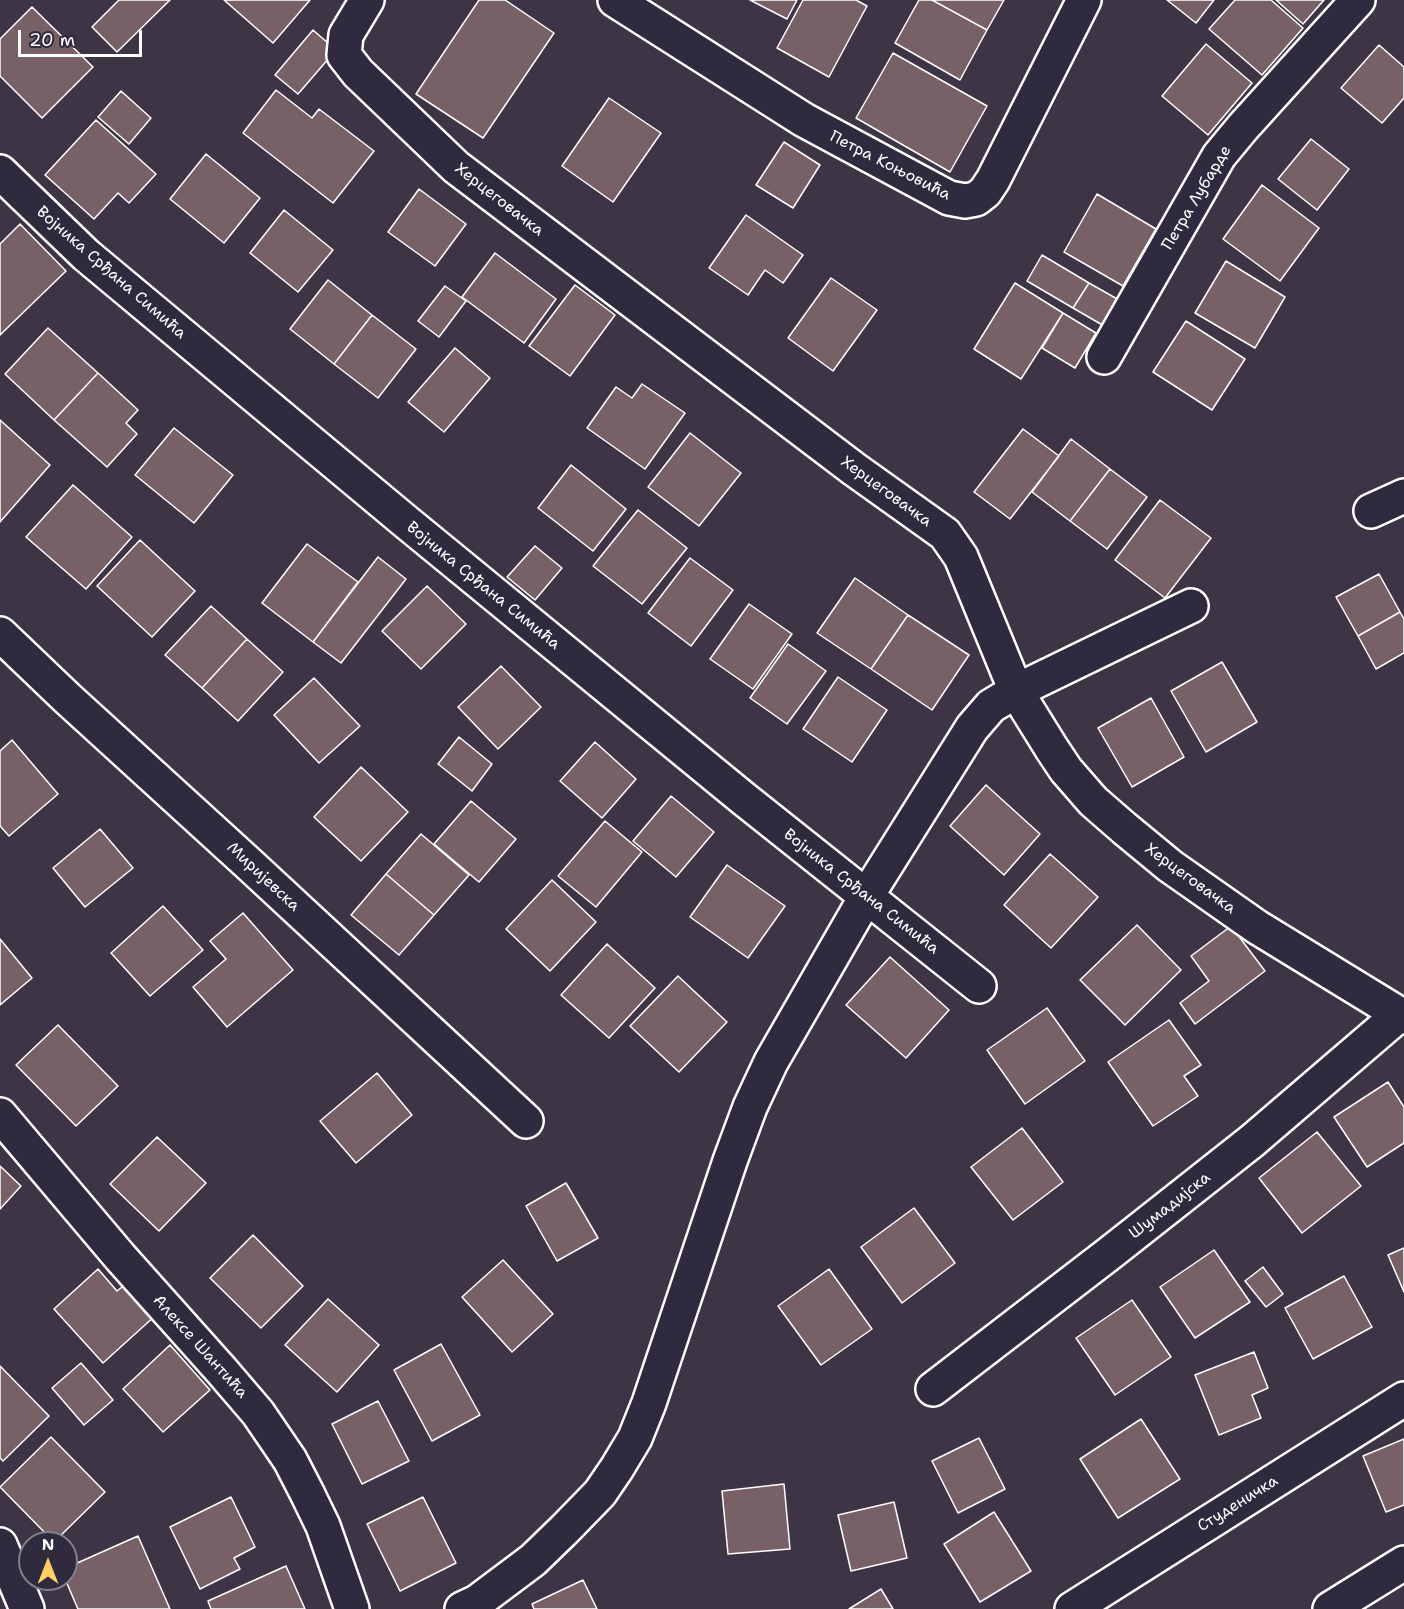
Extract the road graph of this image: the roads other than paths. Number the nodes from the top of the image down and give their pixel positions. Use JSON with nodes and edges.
{"nodes":[{"id":1,"x":367,"y":0,"type":"edge"},
{"id":2,"x":615,"y":0,"type":"edge"},
{"id":3,"x":1084,"y":0,"type":"edge"},
{"id":4,"x":1359,"y":0,"type":"edge"},
{"id":5,"x":0,"y":172,"type":"edge"},
{"id":6,"x":1104,"y":357,"type":"dead end"},
{"id":7,"x":1404,"y":496,"type":"edge"},
{"id":8,"x":1371,"y":511,"type":"dead end"},
{"id":9,"x":1191,"y":606,"type":"dead end"},
{"id":10,"x":0,"y":634,"type":"edge"},
{"id":11,"x":1016,"y":691,"type":"junction"},
{"id":12,"x":866,"y":897,"type":"junction"},
{"id":13,"x":979,"y":986,"type":"dead end"},
{"id":14,"x":1402,"y":1015,"type":"edge"},
{"id":15,"x":0,"y":1115,"type":"edge"},
{"id":16,"x":526,"y":1121,"type":"dead end"},
{"id":17,"x":933,"y":1389,"type":"dead end"},
{"id":18,"x":1404,"y":1399,"type":"edge"},
{"id":19,"x":0,"y":1545,"type":"edge"},
{"id":20,"x":1404,"y":1563,"type":"edge"},
{"id":21,"x":27,"y":1609,"type":"edge"},
{"id":22,"x":352,"y":1609,"type":"edge"},
{"id":23,"x":462,"y":1609,"type":"edge"},
{"id":24,"x":1072,"y":1609,"type":"edge"},
{"id":25,"x":1330,"y":1609,"type":"edge"}],
"edges":[{"from":1,"to":11,"type":"street","name":"Херцеговачка"},
{"from":2,"to":3,"type":"street","name":"Петра Коњовића"},
{"from":4,"to":6,"type":"street","name":"Петра Лубарде"},
{"from":5,"to":12,"type":"street","name":"Војника Срђана Симића"},
{"from":7,"to":8,"type":"street"},
{"from":9,"to":11,"type":"street"},
{"from":10,"to":16,"type":"street","name":"Миријевска"},
{"from":11,"to":12,"type":"street"},
{"from":11,"to":14,"type":"street","name":"Херцеговачка"},
{"from":12,"to":13,"type":"street","name":"Војника Срђана Симића"},
{"from":12,"to":23,"type":"street"},
{"from":14,"to":17,"type":"street","name":"Шумадијска"},
{"from":15,"to":22,"type":"street","name":"Алексе Шантића"},
{"from":18,"to":24,"type":"street","name":"Студеничка"},
{"from":19,"to":21,"type":"street"},
{"from":20,"to":25,"type":"street"}]}
